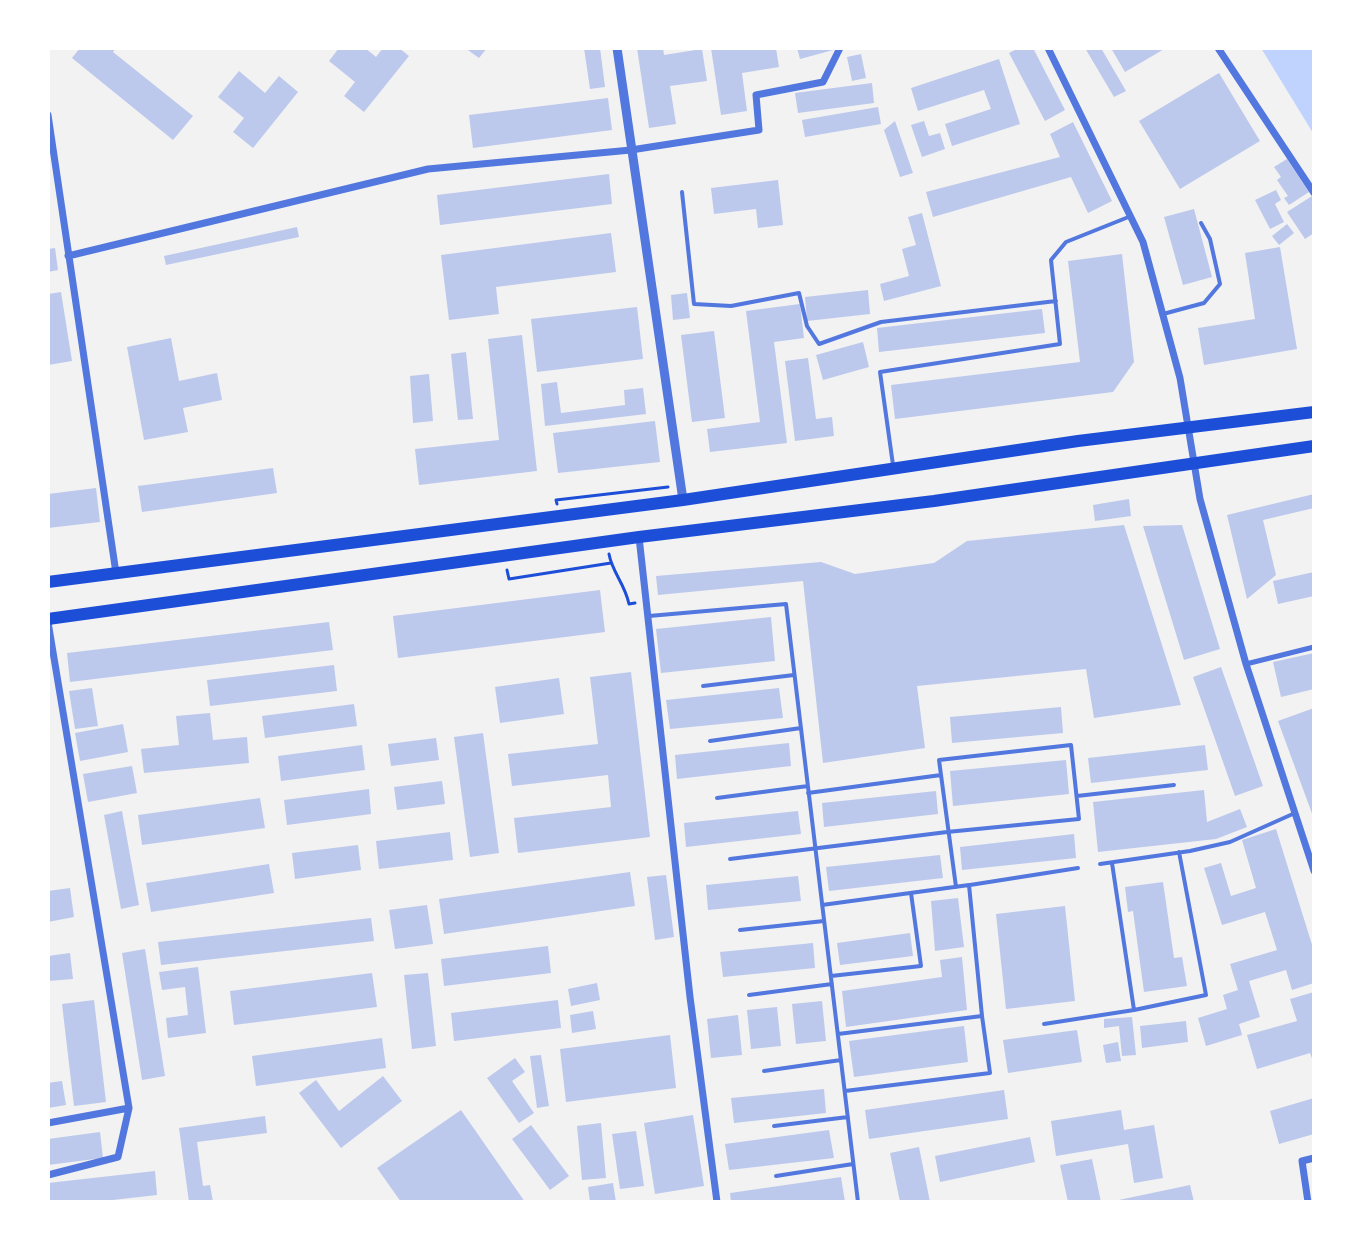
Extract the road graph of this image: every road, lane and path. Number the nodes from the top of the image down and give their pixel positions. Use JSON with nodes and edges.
{"nodes":[{"id":1,"x":617,"y":48,"type":"edge"},
{"id":2,"x":840,"y":48,"type":"edge"},
{"id":3,"x":1048,"y":48,"type":"edge"},
{"id":4,"x":1218,"y":48,"type":"edge"},
{"id":5,"x":48,"y":115,"type":"edge"},
{"id":6,"x":631,"y":150,"type":"junction"},
{"id":7,"x":682,"y":192,"type":"dead end"},
{"id":8,"x":1314,"y":193,"type":"edge"},
{"id":9,"x":1131,"y":216,"type":"junction"},
{"id":10,"x":1201,"y":223,"type":"dead end"},
{"id":11,"x":68,"y":256,"type":"junction"},
{"id":12,"x":1056,"y":301,"type":"junction"},
{"id":13,"x":1163,"y":314,"type":"junction"},
{"id":14,"x":1314,"y":412,"type":"edge"},
{"id":15,"x":1187,"y":429,"type":"junction"},
{"id":16,"x":1314,"y":446,"type":"edge"},
{"id":17,"x":1192,"y":464,"type":"junction"},
{"id":18,"x":894,"y":468,"type":"junction"},
{"id":19,"x":673,"y":486,"type":"dead end"},
{"id":20,"x":556,"y":500,"type":"dead end"},
{"id":21,"x":683,"y":500,"type":"junction"},
{"id":22,"x":639,"y":537,"type":"junction"},
{"id":23,"x":505,"y":557,"type":"junction"},
{"id":24,"x":116,"y":573,"type":"junction"},
{"id":25,"x":48,"y":582,"type":"edge"},
{"id":26,"x":629,"y":604,"type":"dead end"},
{"id":27,"x":647,"y":617,"type":"junction"},
{"id":28,"x":48,"y":621,"type":"edge"},
{"id":29,"x":1314,"y":647,"type":"edge"},
{"id":30,"x":1246,"y":664,"type":"junction"},
{"id":31,"x":794,"y":675,"type":"junction"},
{"id":32,"x":703,"y":686,"type":"dead end"},
{"id":33,"x":801,"y":728,"type":"junction"},
{"id":34,"x":710,"y":741,"type":"dead end"},
{"id":35,"x":941,"y":775,"type":"junction"},
{"id":36,"x":1174,"y":785,"type":"dead end"},
{"id":37,"x":808,"y":786,"type":"junction"},
{"id":38,"x":808,"y":793,"type":"junction"},
{"id":39,"x":1076,"y":796,"type":"junction"},
{"id":40,"x":717,"y":798,"type":"dead end"},
{"id":41,"x":1295,"y":813,"type":"junction"},
{"id":42,"x":947,"y":832,"type":"junction"},
{"id":43,"x":815,"y":849,"type":"junction"},
{"id":44,"x":1179,"y":852,"type":"junction"},
{"id":45,"x":730,"y":859,"type":"dead end"},
{"id":46,"x":1112,"y":863,"type":"junction"},
{"id":47,"x":1100,"y":864,"type":"dead end"},
{"id":48,"x":1078,"y":868,"type":"dead end"},
{"id":49,"x":1314,"y":871,"type":"edge"},
{"id":50,"x":969,"y":885,"type":"junction"},
{"id":51,"x":956,"y":887,"type":"junction"},
{"id":52,"x":911,"y":893,"type":"junction"},
{"id":53,"x":822,"y":905,"type":"junction"},
{"id":54,"x":824,"y":921,"type":"junction"},
{"id":55,"x":740,"y":930,"type":"dead end"},
{"id":56,"x":831,"y":976,"type":"junction"},
{"id":57,"x":832,"y":984,"type":"junction"},
{"id":58,"x":749,"y":995,"type":"dead end"},
{"id":59,"x":1134,"y":1010,"type":"junction"},
{"id":60,"x":982,"y":1016,"type":"junction"},
{"id":61,"x":1044,"y":1024,"type":"dead end"},
{"id":62,"x":838,"y":1034,"type":"junction"},
{"id":63,"x":841,"y":1060,"type":"junction"},
{"id":64,"x":764,"y":1071,"type":"dead end"},
{"id":65,"x":845,"y":1091,"type":"junction"},
{"id":66,"x":129,"y":1108,"type":"junction"},
{"id":67,"x":848,"y":1117,"type":"junction"},
{"id":68,"x":48,"y":1123,"type":"edge"},
{"id":69,"x":774,"y":1126,"type":"dead end"},
{"id":70,"x":1314,"y":1158,"type":"edge"},
{"id":71,"x":853,"y":1164,"type":"junction"},
{"id":72,"x":48,"y":1175,"type":"edge"},
{"id":73,"x":776,"y":1176,"type":"dead end"},
{"id":74,"x":717,"y":1202,"type":"edge"},
{"id":75,"x":858,"y":1202,"type":"edge"},
{"id":76,"x":1308,"y":1202,"type":"edge"}],
"edges":[{"from":1,"to":6,"type":"street"},
{"from":2,"to":6,"type":"street"},
{"from":3,"to":9,"type":"street"},
{"from":4,"to":8,"type":"street"},
{"from":5,"to":11,"type":"street"},
{"from":6,"to":11,"type":"street"},
{"from":6,"to":21,"type":"street"},
{"from":7,"to":12,"type":"lane"},
{"from":9,"to":12,"type":"lane"},
{"from":9,"to":13,"type":"street"},
{"from":10,"to":13,"type":"lane"},
{"from":11,"to":24,"type":"street"},
{"from":12,"to":18,"type":"lane"},
{"from":13,"to":15,"type":"street"},
{"from":14,"to":15,"type":"main road"},
{"from":15,"to":17,"type":"street"},
{"from":15,"to":18,"type":"main road"},
{"from":16,"to":17,"type":"main road"},
{"from":17,"to":22,"type":"main road"},
{"from":17,"to":30,"type":"street"},
{"from":18,"to":21,"type":"main road"},
{"from":19,"to":20,"type":"path"},
{"from":21,"to":24,"type":"main road"},
{"from":22,"to":23,"type":"main road"},
{"from":22,"to":27,"type":"street"},
{"from":23,"to":26,"type":"path"},
{"from":23,"to":28,"type":"main road"},
{"from":24,"to":25,"type":"main road"},
{"from":27,"to":31,"type":"lane"},
{"from":27,"to":74,"type":"street"},
{"from":28,"to":66,"type":"street"},
{"from":29,"to":30,"type":"street"},
{"from":30,"to":41,"type":"street"},
{"from":31,"to":32,"type":"lane"},
{"from":31,"to":33,"type":"lane"},
{"from":33,"to":34,"type":"lane"},
{"from":33,"to":37,"type":"lane"},
{"from":35,"to":38,"type":"lane"},
{"from":35,"to":39,"type":"lane"},
{"from":35,"to":42,"type":"lane"},
{"from":36,"to":39,"type":"lane"},
{"from":37,"to":38,"type":"lane"},
{"from":37,"to":40,"type":"lane"},
{"from":38,"to":43,"type":"lane"},
{"from":39,"to":42,"type":"lane"},
{"from":41,"to":44,"type":"lane"},
{"from":41,"to":49,"type":"street"},
{"from":42,"to":43,"type":"lane"},
{"from":42,"to":51,"type":"lane"},
{"from":43,"to":45,"type":"lane"},
{"from":43,"to":53,"type":"lane"},
{"from":44,"to":46,"type":"lane"},
{"from":44,"to":59,"type":"lane"},
{"from":46,"to":47,"type":"lane"},
{"from":46,"to":59,"type":"lane"},
{"from":48,"to":50,"type":"lane"},
{"from":50,"to":51,"type":"lane"},
{"from":50,"to":60,"type":"lane"},
{"from":51,"to":52,"type":"lane"},
{"from":52,"to":53,"type":"lane"},
{"from":52,"to":56,"type":"lane"},
{"from":53,"to":54,"type":"lane"},
{"from":54,"to":55,"type":"lane"},
{"from":54,"to":56,"type":"lane"},
{"from":56,"to":57,"type":"lane"},
{"from":57,"to":58,"type":"lane"},
{"from":57,"to":62,"type":"lane"},
{"from":59,"to":61,"type":"lane"},
{"from":60,"to":62,"type":"lane"},
{"from":60,"to":65,"type":"lane"},
{"from":62,"to":63,"type":"lane"},
{"from":63,"to":64,"type":"lane"},
{"from":63,"to":65,"type":"lane"},
{"from":65,"to":67,"type":"lane"},
{"from":66,"to":68,"type":"street"},
{"from":66,"to":72,"type":"street"},
{"from":67,"to":69,"type":"lane"},
{"from":67,"to":71,"type":"lane"},
{"from":70,"to":76,"type":"street"},
{"from":71,"to":73,"type":"lane"},
{"from":71,"to":75,"type":"lane"}]}
